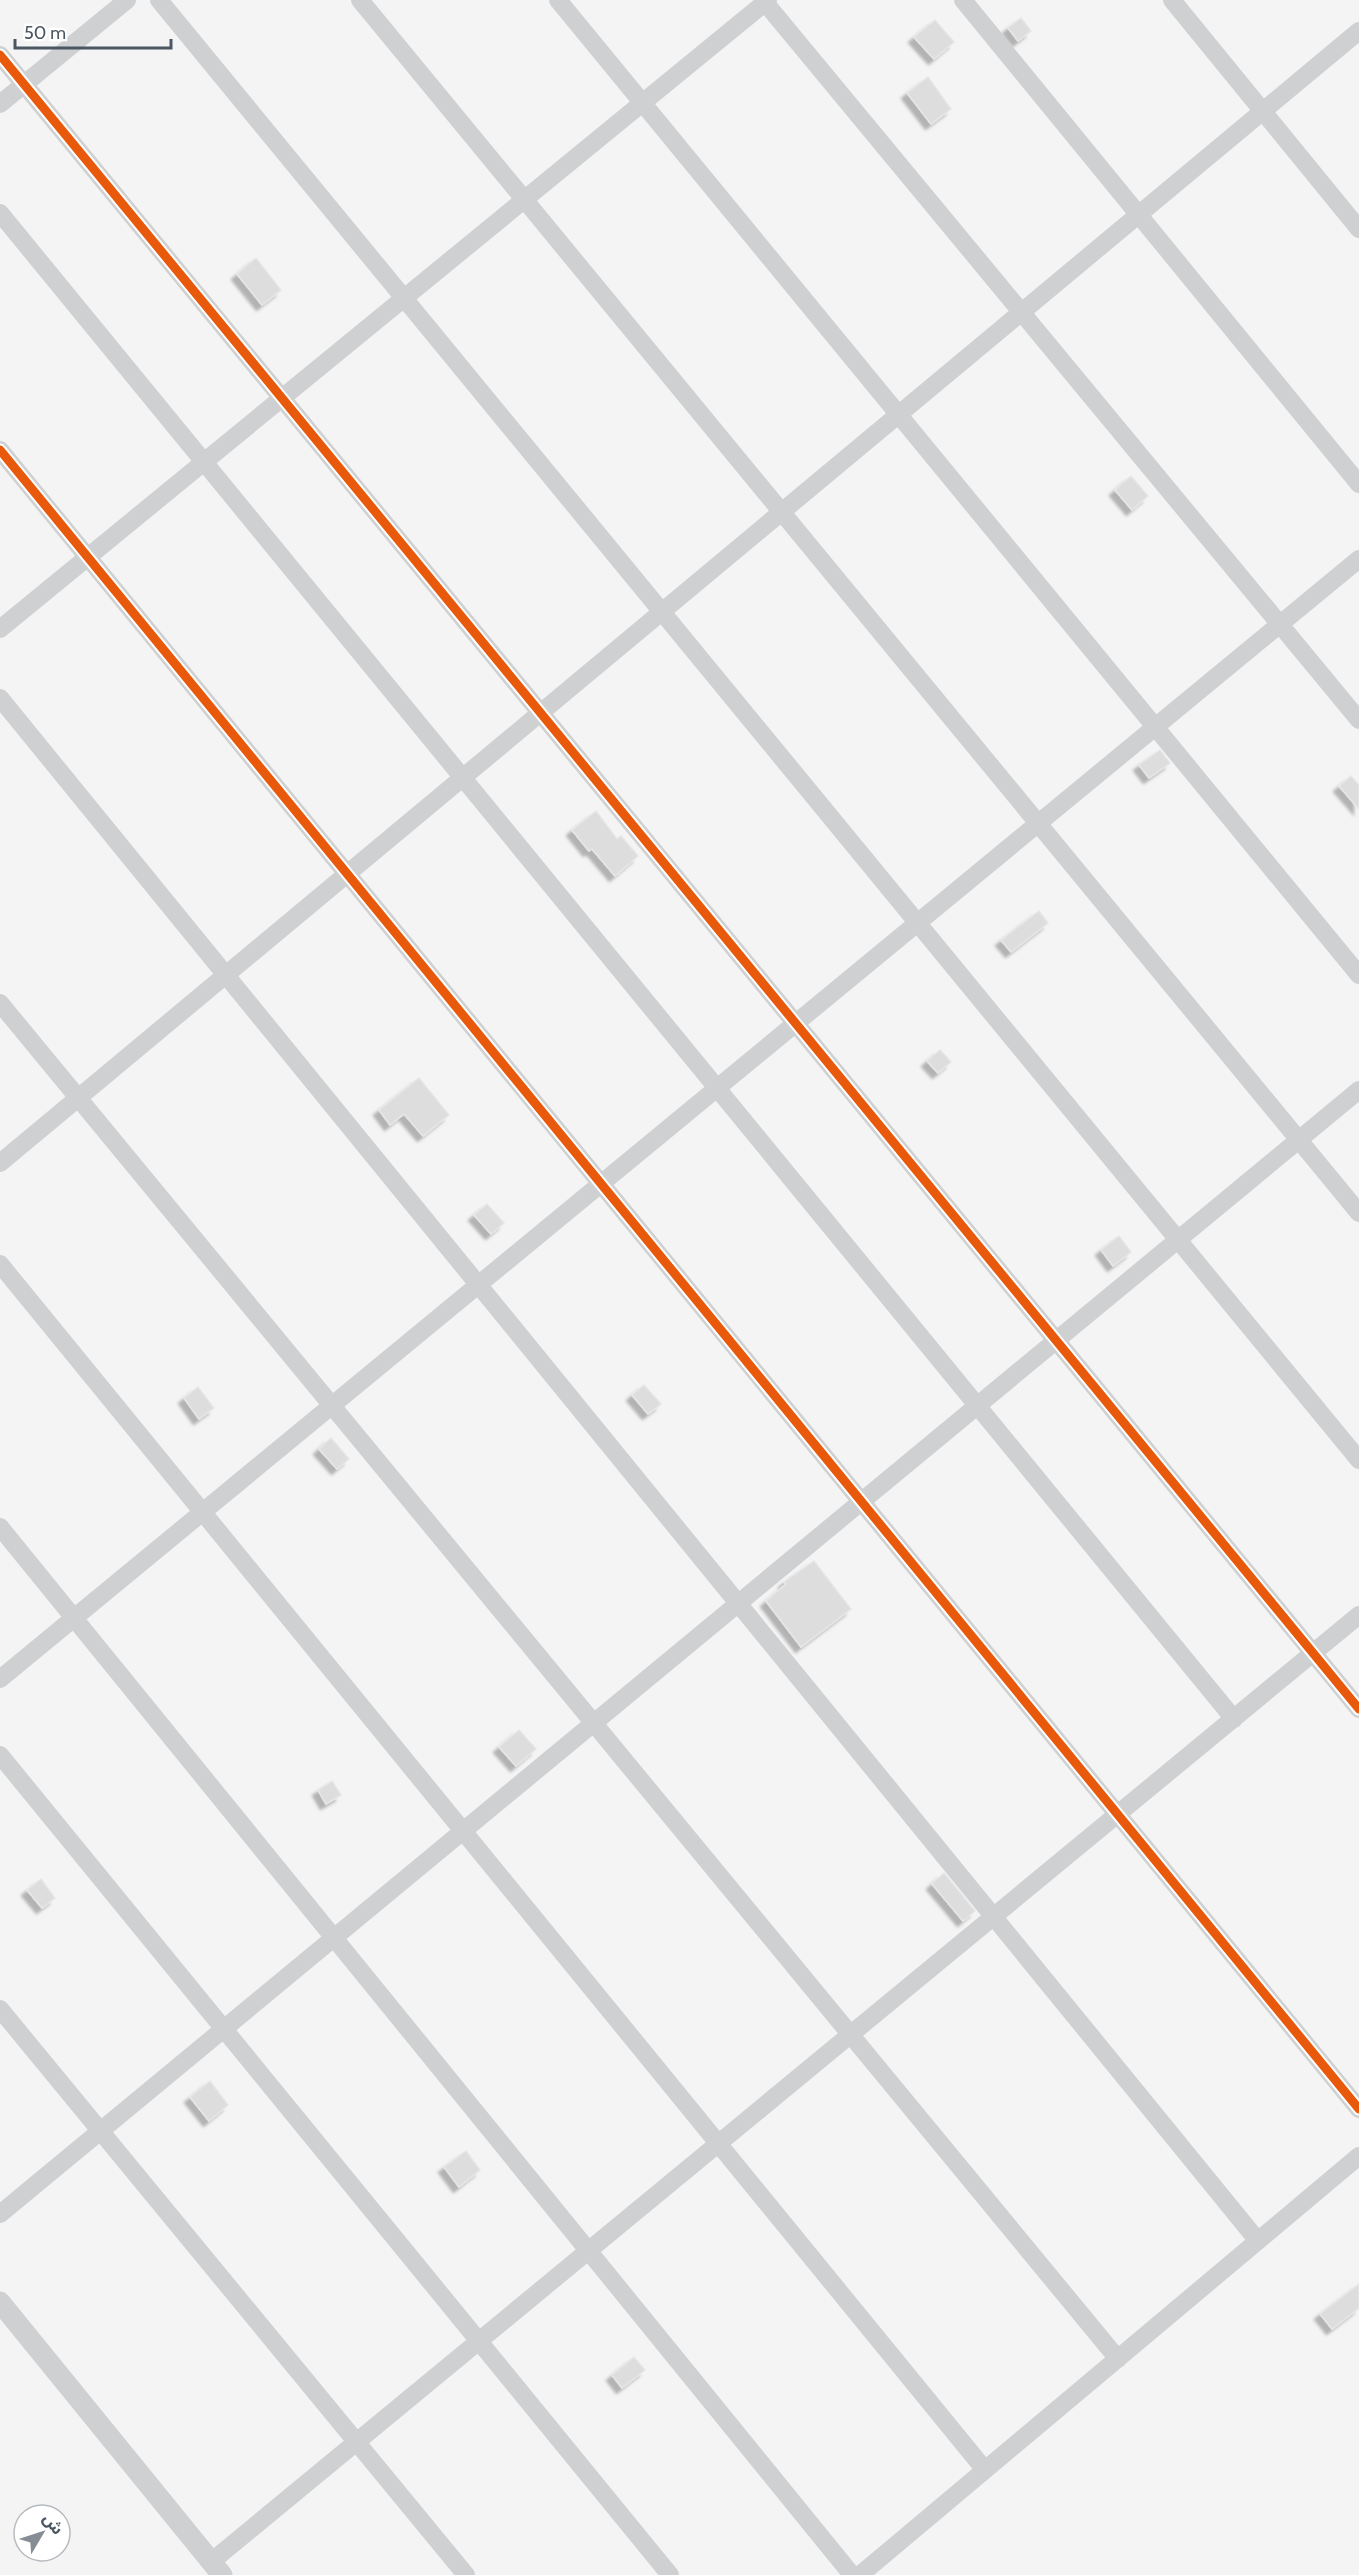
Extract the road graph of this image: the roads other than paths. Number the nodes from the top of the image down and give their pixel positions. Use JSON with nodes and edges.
{"nodes":[{"id":1,"x":127,"y":0,"type":"edge"},
{"id":2,"x":159,"y":0,"type":"edge"},
{"id":3,"x":360,"y":0,"type":"edge"},
{"id":4,"x":558,"y":0,"type":"edge"},
{"id":5,"x":963,"y":0,"type":"edge"},
{"id":6,"x":1172,"y":0,"type":"edge"},
{"id":7,"x":765,"y":1,"type":"edge"},
{"id":8,"x":1359,"y":30,"type":"edge"},
{"id":9,"x":0,"y":55,"type":"edge"},
{"id":10,"x":24,"y":84,"type":"junction"},
{"id":11,"x":643,"y":102,"type":"junction"},
{"id":12,"x":0,"y":104,"type":"edge"},
{"id":13,"x":1262,"y":111,"type":"junction"},
{"id":14,"x":524,"y":200,"type":"junction"},
{"id":15,"x":0,"y":213,"type":"edge"},
{"id":16,"x":1138,"y":214,"type":"junction"},
{"id":17,"x":1359,"y":229,"type":"edge"},
{"id":18,"x":404,"y":298,"type":"junction"},
{"id":19,"x":1021,"y":312,"type":"junction"},
{"id":20,"x":282,"y":398,"type":"junction"},
{"id":21,"x":898,"y":414,"type":"junction"},
{"id":22,"x":0,"y":450,"type":"edge"},
{"id":23,"x":204,"y":462,"type":"junction"},
{"id":24,"x":1359,"y":484,"type":"edge"},
{"id":25,"x":781,"y":512,"type":"junction"},
{"id":26,"x":87,"y":557,"type":"junction"},
{"id":27,"x":1359,"y":559,"type":"edge"},
{"id":28,"x":662,"y":612,"type":"junction"},
{"id":29,"x":1280,"y":624,"type":"junction"},
{"id":30,"x":0,"y":629,"type":"edge"},
{"id":31,"x":0,"y":698,"type":"edge"},
{"id":32,"x":541,"y":712,"type":"junction"},
{"id":33,"x":1359,"y":720,"type":"edge"},
{"id":34,"x":1155,"y":727,"type":"junction"},
{"id":35,"x":463,"y":777,"type":"junction"},
{"id":36,"x":1038,"y":824,"type":"junction"},
{"id":37,"x":347,"y":874,"type":"junction"},
{"id":38,"x":918,"y":923,"type":"junction"},
{"id":39,"x":226,"y":975,"type":"junction"},
{"id":40,"x":1359,"y":975,"type":"edge"},
{"id":41,"x":0,"y":1003,"type":"edge"},
{"id":42,"x":796,"y":1023,"type":"junction"},
{"id":43,"x":717,"y":1088,"type":"junction"},
{"id":44,"x":1359,"y":1090,"type":"edge"},
{"id":45,"x":78,"y":1098,"type":"junction"},
{"id":46,"x":1298,"y":1140,"type":"junction"},
{"id":47,"x":0,"y":1163,"type":"edge"},
{"id":48,"x":601,"y":1184,"type":"junction"},
{"id":49,"x":1359,"y":1214,"type":"edge"},
{"id":50,"x":1178,"y":1239,"type":"junction"},
{"id":51,"x":0,"y":1264,"type":"edge"},
{"id":52,"x":478,"y":1285,"type":"junction"},
{"id":53,"x":1056,"y":1340,"type":"junction"},
{"id":54,"x":332,"y":1405,"type":"junction"},
{"id":55,"x":977,"y":1405,"type":"junction"},
{"id":56,"x":1359,"y":1460,"type":"edge"},
{"id":57,"x":861,"y":1501,"type":"junction"},
{"id":58,"x":202,"y":1512,"type":"junction"},
{"id":59,"x":0,"y":1527,"type":"edge"},
{"id":60,"x":738,"y":1604,"type":"junction"},
{"id":61,"x":1359,"y":1615,"type":"edge"},
{"id":62,"x":74,"y":1618,"type":"junction"},
{"id":63,"x":1313,"y":1653,"type":"junction"},
{"id":64,"x":0,"y":1679,"type":"edge"},
{"id":65,"x":1359,"y":1709,"type":"edge"},
{"id":66,"x":1234,"y":1719,"type":"junction"},
{"id":67,"x":594,"y":1723,"type":"junction"},
{"id":68,"x":0,"y":1755,"type":"edge"},
{"id":69,"x":1118,"y":1815,"type":"junction"},
{"id":70,"x":463,"y":1831,"type":"junction"},
{"id":71,"x":993,"y":1917,"type":"junction"},
{"id":72,"x":334,"y":1938,"type":"junction"},
{"id":73,"x":0,"y":2009,"type":"edge"},
{"id":74,"x":224,"y":2029,"type":"junction"},
{"id":75,"x":851,"y":2034,"type":"junction"},
{"id":76,"x":1359,"y":2109,"type":"edge"},
{"id":77,"x":100,"y":2131,"type":"junction"},
{"id":78,"x":718,"y":2143,"type":"junction"},
{"id":79,"x":1359,"y":2156,"type":"edge"},
{"id":80,"x":0,"y":2214,"type":"edge"},
{"id":81,"x":1258,"y":2241,"type":"junction"},
{"id":82,"x":588,"y":2251,"type":"junction"},
{"id":83,"x":0,"y":2302,"type":"edge"},
{"id":84,"x":479,"y":2341,"type":"junction"},
{"id":85,"x":1118,"y":2359,"type":"junction"},
{"id":86,"x":357,"y":2442,"type":"junction"},
{"id":87,"x":985,"y":2470,"type":"junction"},
{"id":88,"x":217,"y":2568,"type":"edge"},
{"id":89,"x":466,"y":2575,"type":"edge"},
{"id":90,"x":670,"y":2575,"type":"edge"},
{"id":91,"x":852,"y":2575,"type":"edge"},
{"id":92,"x":860,"y":2575,"type":"edge"}],
"edges":[{"from":1,"to":10,"type":"street"},
{"from":2,"to":18,"type":"street"},
{"from":3,"to":14,"type":"street"},
{"from":4,"to":11,"type":"street"},
{"from":5,"to":16,"type":"street"},
{"from":6,"to":13,"type":"street"},
{"from":7,"to":11,"type":"street"},
{"from":7,"to":19,"type":"street"},
{"from":8,"to":13,"type":"street"},
{"from":9,"to":10,"type":"street"},
{"from":10,"to":12,"type":"street"},
{"from":10,"to":20,"type":"street"},
{"from":11,"to":14,"type":"street"},
{"from":11,"to":21,"type":"street"},
{"from":13,"to":16,"type":"street"},
{"from":13,"to":17,"type":"street"},
{"from":14,"to":18,"type":"street"},
{"from":14,"to":25,"type":"street"},
{"from":15,"to":23,"type":"street"},
{"from":16,"to":19,"type":"street"},
{"from":16,"to":24,"type":"street"},
{"from":18,"to":20,"type":"street"},
{"from":18,"to":28,"type":"street"},
{"from":19,"to":21,"type":"street"},
{"from":19,"to":29,"type":"street"},
{"from":20,"to":23,"type":"street"},
{"from":20,"to":32,"type":"street"},
{"from":21,"to":25,"type":"street"},
{"from":21,"to":34,"type":"street"},
{"from":22,"to":26,"type":"street"},
{"from":23,"to":26,"type":"street"},
{"from":23,"to":35,"type":"street"},
{"from":25,"to":28,"type":"street"},
{"from":25,"to":36,"type":"street"},
{"from":26,"to":30,"type":"street"},
{"from":26,"to":37,"type":"street"},
{"from":27,"to":29,"type":"street"},
{"from":28,"to":32,"type":"street"},
{"from":28,"to":38,"type":"street"},
{"from":29,"to":33,"type":"street"},
{"from":29,"to":34,"type":"street"},
{"from":31,"to":39,"type":"street"},
{"from":32,"to":35,"type":"street"},
{"from":32,"to":42,"type":"street"},
{"from":34,"to":36,"type":"street"},
{"from":34,"to":40,"type":"street"},
{"from":35,"to":37,"type":"street"},
{"from":35,"to":43,"type":"street"},
{"from":36,"to":38,"type":"street"},
{"from":36,"to":46,"type":"street"},
{"from":37,"to":39,"type":"street"},
{"from":37,"to":48,"type":"street"},
{"from":38,"to":42,"type":"street"},
{"from":38,"to":50,"type":"street"},
{"from":39,"to":45,"type":"street"},
{"from":39,"to":52,"type":"street"},
{"from":41,"to":45,"type":"street"},
{"from":42,"to":43,"type":"street"},
{"from":42,"to":53,"type":"street"},
{"from":43,"to":48,"type":"street"},
{"from":43,"to":55,"type":"street"},
{"from":44,"to":46,"type":"street"},
{"from":45,"to":47,"type":"street"},
{"from":45,"to":54,"type":"street"},
{"from":46,"to":49,"type":"street"},
{"from":46,"to":50,"type":"street"},
{"from":48,"to":52,"type":"street"},
{"from":48,"to":57,"type":"street"},
{"from":50,"to":53,"type":"street"},
{"from":50,"to":56,"type":"street"},
{"from":51,"to":58,"type":"street"},
{"from":52,"to":54,"type":"street"},
{"from":52,"to":60,"type":"street"},
{"from":53,"to":55,"type":"street"},
{"from":53,"to":63,"type":"street"},
{"from":54,"to":58,"type":"street"},
{"from":54,"to":67,"type":"street"},
{"from":55,"to":57,"type":"street"},
{"from":55,"to":66,"type":"street"},
{"from":57,"to":60,"type":"street"},
{"from":57,"to":69,"type":"street"},
{"from":58,"to":62,"type":"street"},
{"from":58,"to":70,"type":"street"},
{"from":59,"to":62,"type":"street"},
{"from":60,"to":67,"type":"street"},
{"from":60,"to":71,"type":"street"},
{"from":61,"to":63,"type":"street"},
{"from":62,"to":64,"type":"street"},
{"from":62,"to":72,"type":"street"},
{"from":63,"to":65,"type":"street"},
{"from":63,"to":66,"type":"street"},
{"from":66,"to":69,"type":"street"},
{"from":67,"to":70,"type":"street"},
{"from":67,"to":75,"type":"street"},
{"from":68,"to":74,"type":"street"},
{"from":69,"to":71,"type":"street"},
{"from":69,"to":76,"type":"street"},
{"from":70,"to":72,"type":"street"},
{"from":70,"to":78,"type":"street"},
{"from":71,"to":75,"type":"street"},
{"from":71,"to":81,"type":"street"},
{"from":72,"to":74,"type":"street"},
{"from":72,"to":82,"type":"street"},
{"from":73,"to":77,"type":"street"},
{"from":74,"to":77,"type":"street"},
{"from":74,"to":84,"type":"street"},
{"from":75,"to":78,"type":"street"},
{"from":75,"to":85,"type":"street"},
{"from":77,"to":80,"type":"street"},
{"from":77,"to":86,"type":"street"},
{"from":78,"to":82,"type":"street"},
{"from":78,"to":87,"type":"street"},
{"from":79,"to":81,"type":"street"},
{"from":81,"to":85,"type":"street"},
{"from":82,"to":84,"type":"street"},
{"from":82,"to":91,"type":"street"},
{"from":83,"to":88,"type":"street"},
{"from":84,"to":86,"type":"street"},
{"from":84,"to":90,"type":"street"},
{"from":85,"to":87,"type":"street"},
{"from":86,"to":88,"type":"street"},
{"from":86,"to":89,"type":"street"},
{"from":87,"to":92,"type":"street"}]}
